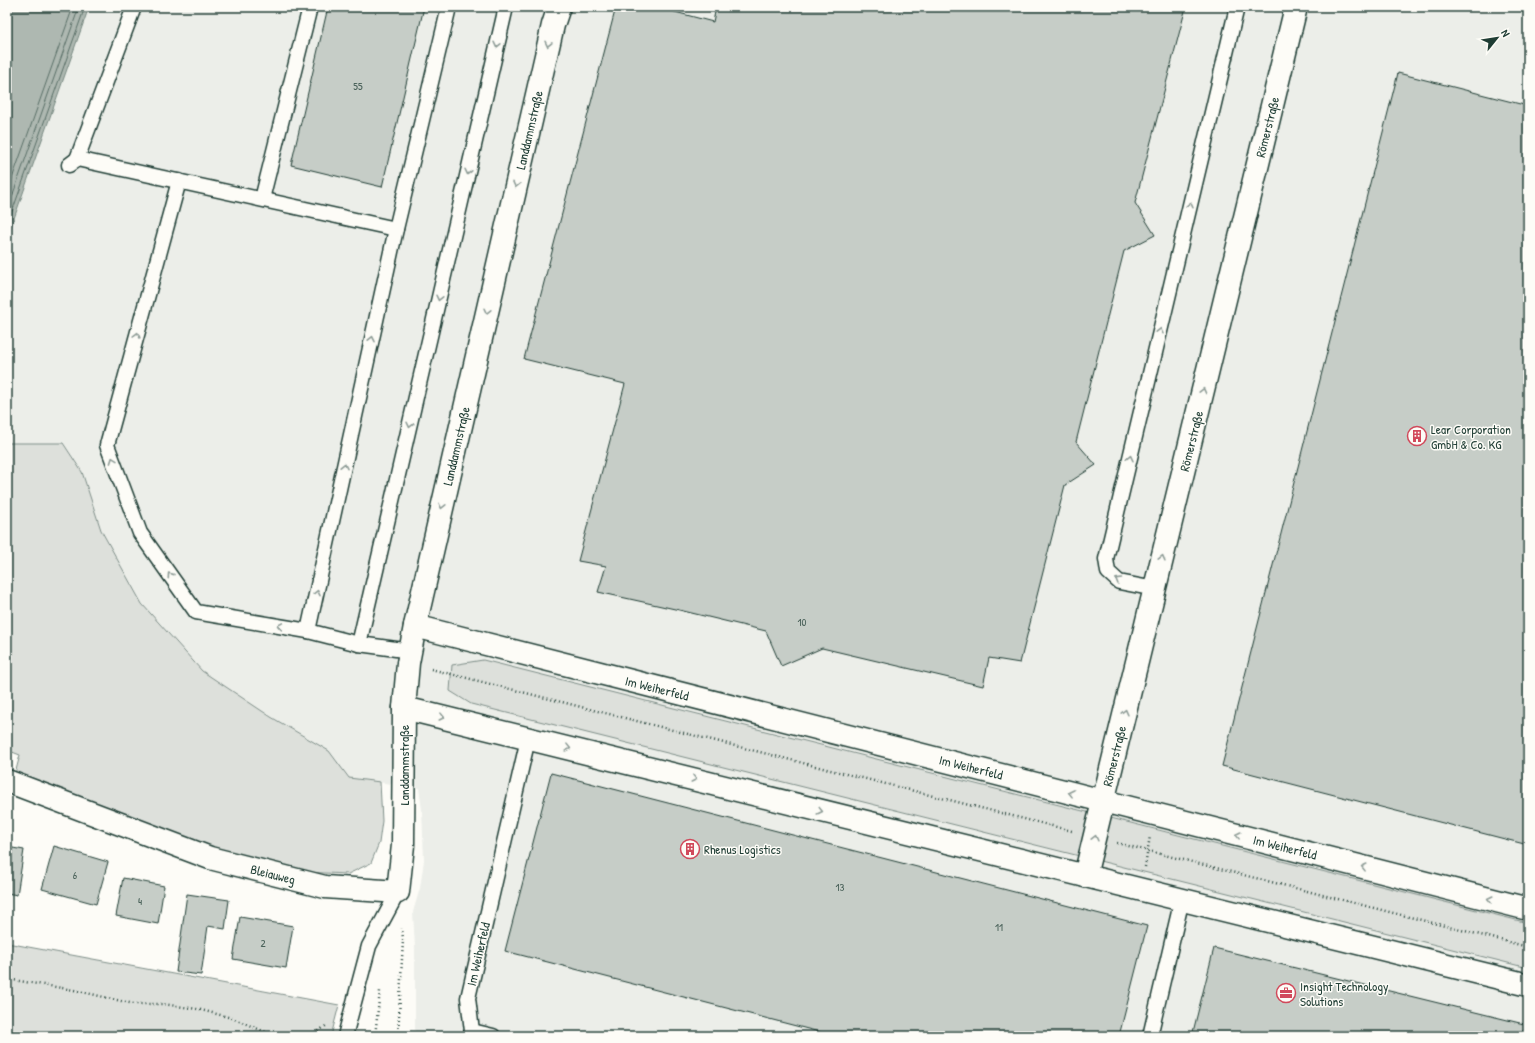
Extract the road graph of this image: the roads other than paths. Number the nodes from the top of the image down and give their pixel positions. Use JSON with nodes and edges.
{"nodes":[{"id":1,"x":134,"y":7,"type":"edge"},
{"id":2,"x":310,"y":7,"type":"edge"},
{"id":3,"x":449,"y":7,"type":"edge"},
{"id":4,"x":506,"y":7,"type":"edge"},
{"id":5,"x":560,"y":7,"type":"edge"},
{"id":6,"x":1237,"y":7,"type":"edge"},
{"id":7,"x":1296,"y":7,"type":"edge"},
{"id":8,"x":179,"y":181,"type":"junction"},
{"id":9,"x":262,"y":199,"type":"junction"},
{"id":10,"x":396,"y":229,"type":"junction"},
{"id":11,"x":1155,"y":589,"type":"junction"},
{"id":12,"x":415,"y":626,"type":"junction"},
{"id":13,"x":308,"y":631,"type":"junction"},
{"id":14,"x":359,"y":644,"type":"junction"},
{"id":15,"x":411,"y":651,"type":"junction"},
{"id":16,"x":404,"y":708,"type":"junction"},
{"id":17,"x":528,"y":738,"type":"junction"},
{"id":18,"x":7,"y":781,"type":"edge"},
{"id":19,"x":1104,"y":801,"type":"junction"},
{"id":20,"x":1085,"y":876,"type":"junction"},
{"id":21,"x":398,"y":892,"type":"junction"},
{"id":22,"x":1182,"y":899,"type":"junction"},
{"id":23,"x":1528,"y":909,"type":"edge"},
{"id":24,"x":1528,"y":985,"type":"edge"},
{"id":25,"x":471,"y":1033,"type":"edge"},
{"id":26,"x":345,"y":1036,"type":"edge"},
{"id":27,"x":493,"y":1036,"type":"edge"},
{"id":28,"x":1150,"y":1036,"type":"edge"}],
"edges":[{"from":1,"to":8,"type":"lane"},
{"from":2,"to":9,"type":"lane"},
{"from":3,"to":10,"type":"lane"},
{"from":4,"to":14,"type":"lane","one_way":true},
{"from":5,"to":12,"type":"street","name":"Landdammstraße","one_way":true},
{"from":11,"to":6,"type":"lane","one_way":true},
{"from":11,"to":7,"type":"street","name":"Römerstraße","one_way":true},
{"from":8,"to":9,"type":"lane"},
{"from":13,"to":8,"type":"lane","one_way":true},
{"from":9,"to":10,"type":"lane"},
{"from":13,"to":10,"type":"lane","one_way":true},
{"from":19,"to":11,"type":"street","name":"Römerstraße","one_way":true},
{"from":12,"to":15,"type":"street","name":"Landdammstraße"},
{"from":19,"to":12,"type":"street","name":"Im Weiherfeld","one_way":true},
{"from":13,"to":14,"type":"lane"},
{"from":14,"to":15,"type":"lane"},
{"from":15,"to":16,"type":"street","name":"Landdammstraße"},
{"from":16,"to":17,"type":"street","one_way":true},
{"from":16,"to":21,"type":"street","name":"Landdammstraße"},
{"from":17,"to":20,"type":"street","one_way":true},
{"from":17,"to":25,"type":"lane","name":"Im Weiherfeld"},
{"from":18,"to":21,"type":"street","name":"Bleiauweg"},
{"from":20,"to":19,"type":"street","name":"Römerstraße","one_way":true},
{"from":23,"to":19,"type":"street","name":"Im Weiherfeld","one_way":true},
{"from":20,"to":22,"type":"street"},
{"from":21,"to":26,"type":"lane"},
{"from":22,"to":24,"type":"street"},
{"from":22,"to":28,"type":"lane"},
{"from":25,"to":27,"type":"lane","name":"Im Weiherfeld"}]}
